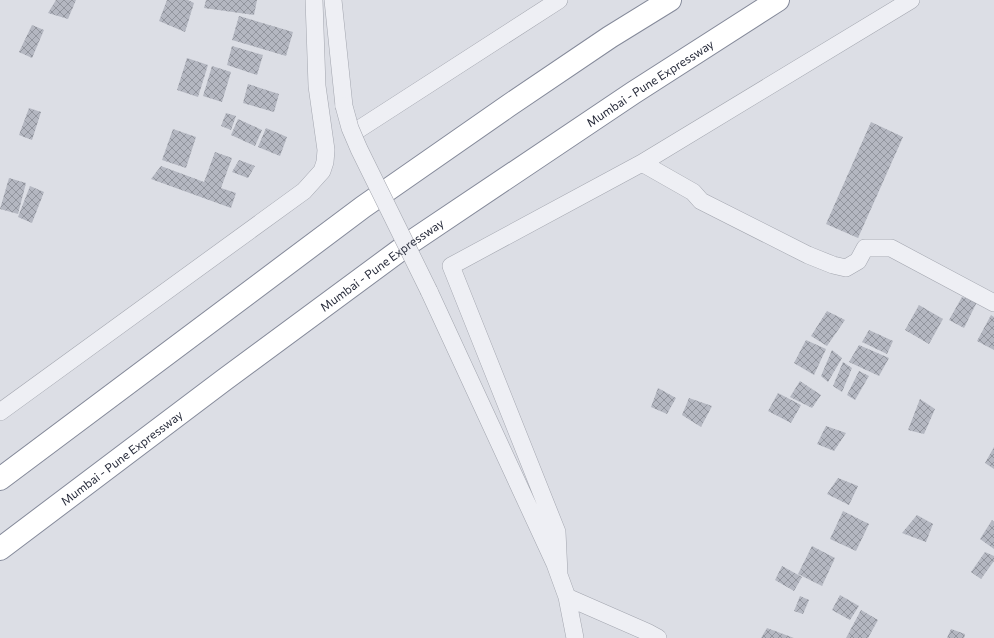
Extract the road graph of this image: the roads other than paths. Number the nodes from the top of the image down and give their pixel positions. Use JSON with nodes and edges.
{"nodes":[{"id":1,"x":314,"y":0,"type":"edge"},
{"id":2,"x":333,"y":0,"type":"edge"},
{"id":3,"x":560,"y":0,"type":"edge"},
{"id":4,"x":670,"y":0,"type":"edge"},
{"id":5,"x":778,"y":0,"type":"edge"},
{"id":6,"x":910,"y":0,"type":"edge"},
{"id":7,"x":352,"y":133,"type":"junction"},
{"id":8,"x":642,"y":163,"type":"junction"},
{"id":9,"x":994,"y":303,"type":"edge"},
{"id":10,"x":0,"y":412,"type":"edge"},
{"id":11,"x":0,"y":479,"type":"edge"},
{"id":12,"x":0,"y":549,"type":"edge"},
{"id":13,"x":559,"y":574,"type":"junction"},
{"id":14,"x":567,"y":597,"type":"junction"},
{"id":15,"x":575,"y":638,"type":"edge"},
{"id":16,"x":658,"y":638,"type":"edge"}],
"edges":[{"from":1,"to":10,"type":"street"},
{"from":2,"to":7,"type":"street","bridge":true},
{"from":3,"to":7,"type":"street"},
{"from":4,"to":11,"type":"highway"},
{"from":5,"to":12,"type":"highway","name":"Mumbai - Pune Expressway"},
{"from":6,"to":8,"type":"street"},
{"from":7,"to":13,"type":"street","bridge":true},
{"from":8,"to":9,"type":"street"},
{"from":8,"to":13,"type":"street"},
{"from":13,"to":14,"type":"street"},
{"from":14,"to":15,"type":"street"},
{"from":14,"to":16,"type":"street"}]}
